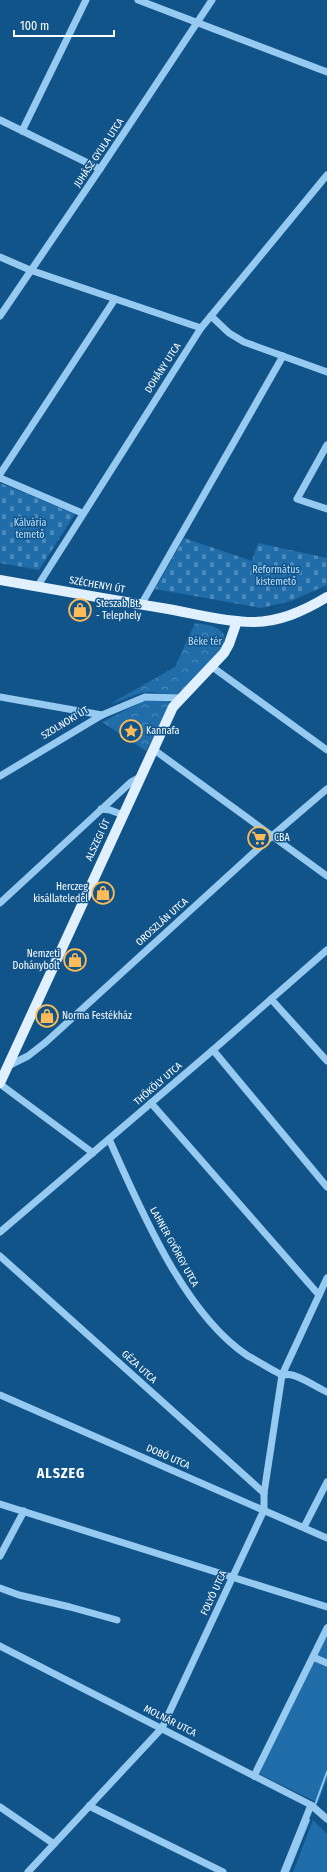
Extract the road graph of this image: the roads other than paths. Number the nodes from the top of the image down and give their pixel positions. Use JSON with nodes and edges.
{"nodes":[{"id":1,"x":86,"y":0,"type":"edge"},
{"id":2,"x":138,"y":0,"type":"edge"},
{"id":3,"x":212,"y":0,"type":"edge"},
{"id":4,"x":197,"y":23,"type":"junction"},
{"id":5,"x":327,"y":72,"type":"edge"},
{"id":6,"x":0,"y":120,"type":"edge"},
{"id":7,"x":22,"y":131,"type":"junction"},
{"id":8,"x":100,"y":169,"type":"junction"},
{"id":9,"x":327,"y":176,"type":"edge"},
{"id":10,"x":0,"y":258,"type":"edge"},
{"id":11,"x":30,"y":270,"type":"junction"},
{"id":12,"x":115,"y":299,"type":"junction"},
{"id":13,"x":3,"y":306,"type":"edge"},
{"id":14,"x":0,"y":316,"type":"edge"},
{"id":15,"x":211,"y":316,"type":"junction"},
{"id":16,"x":201,"y":328,"type":"junction"},
{"id":17,"x":283,"y":356,"type":"junction"},
{"id":18,"x":327,"y":372,"type":"edge"},
{"id":19,"x":327,"y":445,"type":"edge"},
{"id":20,"x":0,"y":474,"type":"edge"},
{"id":21,"x":0,"y":478,"type":"edge"},
{"id":22,"x":327,"y":509,"type":"edge"},
{"id":23,"x":82,"y":514,"type":"junction"},
{"id":24,"x":0,"y":580,"type":"edge"},
{"id":25,"x":37,"y":587,"type":"junction"},
{"id":26,"x":327,"y":597,"type":"edge"},
{"id":27,"x":141,"y":605,"type":"junction"},
{"id":28,"x":215,"y":618,"type":"junction"},
{"id":29,"x":237,"y":621,"type":"junction"},
{"id":30,"x":229,"y":644,"type":"junction"},
{"id":31,"x":211,"y":666,"type":"junction"},
{"id":32,"x":0,"y":696,"type":"edge"},
{"id":33,"x":181,"y":698,"type":"junction"},
{"id":34,"x":102,"y":715,"type":"junction"},
{"id":35,"x":153,"y":749,"type":"junction"},
{"id":36,"x":327,"y":750,"type":"edge"},
{"id":37,"x":0,"y":776,"type":"edge"},
{"id":38,"x":140,"y":777,"type":"junction"},
{"id":39,"x":327,"y":789,"type":"edge"},
{"id":40,"x":101,"y":809,"type":"junction"},
{"id":41,"x":123,"y":816,"type":"junction"},
{"id":42,"x":272,"y":836,"type":"junction"},
{"id":43,"x":327,"y":876,"type":"edge"},
{"id":44,"x":0,"y":903,"type":"edge"},
{"id":45,"x":327,"y":950,"type":"edge"},
{"id":46,"x":271,"y":999,"type":"junction"},
{"id":47,"x":213,"y":1050,"type":"junction"},
{"id":48,"x":327,"y":1061,"type":"edge"},
{"id":49,"x":8,"y":1066,"type":"junction"},
{"id":50,"x":0,"y":1083,"type":"edge"},
{"id":51,"x":151,"y":1103,"type":"junction"},
{"id":52,"x":109,"y":1139,"type":"junction"},
{"id":53,"x":93,"y":1154,"type":"junction"},
{"id":54,"x":327,"y":1187,"type":"edge"},
{"id":55,"x":0,"y":1232,"type":"edge"},
{"id":56,"x":0,"y":1256,"type":"edge"},
{"id":57,"x":327,"y":1278,"type":"edge"},
{"id":58,"x":319,"y":1295,"type":"junction"},
{"id":59,"x":282,"y":1375,"type":"junction"},
{"id":60,"x":327,"y":1392,"type":"edge"},
{"id":61,"x":0,"y":1395,"type":"edge"},
{"id":62,"x":327,"y":1482,"type":"edge"},
{"id":63,"x":264,"y":1493,"type":"junction"},
{"id":64,"x":0,"y":1504,"type":"edge"},
{"id":65,"x":264,"y":1510,"type":"junction"},
{"id":66,"x":24,"y":1511,"type":"junction"},
{"id":67,"x":304,"y":1527,"type":"junction"},
{"id":68,"x":327,"y":1538,"type":"edge"},
{"id":69,"x":0,"y":1556,"type":"edge"},
{"id":70,"x":233,"y":1576,"type":"junction"},
{"id":71,"x":0,"y":1588,"type":"edge"},
{"id":72,"x":327,"y":1608,"type":"edge"},
{"id":73,"x":117,"y":1620,"type":"dead end"},
{"id":74,"x":327,"y":1628,"type":"edge"},
{"id":75,"x":0,"y":1646,"type":"edge"},
{"id":76,"x":313,"y":1658,"type":"junction"},
{"id":77,"x":327,"y":1663,"type":"edge"},
{"id":78,"x":162,"y":1728,"type":"junction"},
{"id":79,"x":254,"y":1776,"type":"junction"},
{"id":80,"x":89,"y":1806,"type":"junction"},
{"id":81,"x":0,"y":1807,"type":"edge"},
{"id":82,"x":313,"y":1807,"type":"junction"},
{"id":83,"x":327,"y":1819,"type":"edge"},
{"id":84,"x":54,"y":1844,"type":"junction"},
{"id":85,"x":28,"y":1872,"type":"edge"},
{"id":86,"x":223,"y":1872,"type":"edge"},
{"id":87,"x":284,"y":1872,"type":"edge"}],
"edges":[{"from":1,"to":7,"type":"street"},
{"from":2,"to":4,"type":"street"},
{"from":3,"to":4,"type":"street","name":"JUHÁSZ GYULA UTCA"},
{"from":4,"to":5,"type":"street"},
{"from":4,"to":8,"type":"street","name":"JUHÁSZ GYULA UTCA"},
{"from":6,"to":7,"type":"street"},
{"from":7,"to":8,"type":"street"},
{"from":8,"to":11,"type":"street","name":"JUHÁSZ GYULA UTCA"},
{"from":9,"to":15,"type":"street","name":"DOHÁNY UTCA"},
{"from":10,"to":11,"type":"street"},
{"from":11,"to":12,"type":"street"},
{"from":11,"to":13,"type":"street","name":"JUHÁSZ GYULA UTCA"},
{"from":12,"to":16,"type":"street"},
{"from":12,"to":20,"type":"street"},
{"from":13,"to":14,"type":"street","name":"JUHÁSZ GYULA UTCA"},
{"from":15,"to":16,"type":"street","name":"DOHÁNY UTCA"},
{"from":15,"to":17,"type":"street"},
{"from":16,"to":23,"type":"street","name":"DOHÁNY UTCA"},
{"from":17,"to":18,"type":"street"},
{"from":17,"to":27,"type":"street"},
{"from":19,"to":22,"type":"street"},
{"from":21,"to":23,"type":"street"},
{"from":23,"to":25,"type":"street","name":"DOHÁNY UTCA"},
{"from":24,"to":25,"type":"main road","name":"SZÉCHENYI ÚT"},
{"from":25,"to":27,"type":"main road","name":"SZÉCHENYI ÚT"},
{"from":26,"to":29,"type":"main road","name":"SZÉCHENYI ÚT"},
{"from":27,"to":28,"type":"main road","name":"SZÉCHENYI ÚT"},
{"from":28,"to":29,"type":"main road","name":"SZÉCHENYI ÚT"},
{"from":28,"to":30,"type":"main road"},
{"from":29,"to":30,"type":"main road","name":"ALSZEGI ÚT"},
{"from":30,"to":31,"type":"main road","name":"ALSZEGI ÚT"},
{"from":31,"to":33,"type":"main road","name":"ALSZEGI ÚT"},
{"from":31,"to":36,"type":"street"},
{"from":32,"to":34,"type":"street"},
{"from":33,"to":34,"type":"street","name":"SZOLNOKI ÚT"},
{"from":33,"to":35,"type":"main road","name":"ALSZEGI ÚT"},
{"from":34,"to":37,"type":"street","name":"SZOLNOKI ÚT"},
{"from":35,"to":38,"type":"main road","name":"ALSZEGI ÚT"},
{"from":35,"to":42,"type":"street"},
{"from":38,"to":40,"type":"street"},
{"from":38,"to":41,"type":"main road","name":"ALSZEGI ÚT"},
{"from":39,"to":42,"type":"street","name":"OROSZLÁN UTCA"},
{"from":40,"to":41,"type":"street"},
{"from":40,"to":44,"type":"street"},
{"from":41,"to":49,"type":"main road","name":"ALSZEGI ÚT"},
{"from":42,"to":43,"type":"street"},
{"from":42,"to":49,"type":"street","name":"OROSZLÁN UTCA"},
{"from":45,"to":46,"type":"street","name":"THÖKÖLY UTCA"},
{"from":46,"to":47,"type":"street","name":"THÖKÖLY UTCA"},
{"from":46,"to":48,"type":"street"},
{"from":47,"to":51,"type":"street","name":"THÖKÖLY UTCA"},
{"from":47,"to":54,"type":"street"},
{"from":49,"to":50,"type":"main road","name":"ALSZEGI ÚT"},
{"from":50,"to":53,"type":"street"},
{"from":51,"to":52,"type":"street","name":"THÖKÖLY UTCA"},
{"from":51,"to":58,"type":"street"},
{"from":52,"to":53,"type":"street","name":"THÖKÖLY UTCA"},
{"from":52,"to":59,"type":"street","name":"LAHNER GYÖRGY UTCA"},
{"from":53,"to":55,"type":"street","name":"THÖKÖLY UTCA"},
{"from":56,"to":63,"type":"street","name":"GÉZA UTCA"},
{"from":57,"to":58,"type":"street","name":"FOLYÓ UTCA"},
{"from":58,"to":59,"type":"street","name":"FOLYÓ UTCA"},
{"from":59,"to":60,"type":"street","name":"LAHNER GYÖRGY UTCA"},
{"from":59,"to":63,"type":"street","name":"FOLYÓ UTCA"},
{"from":61,"to":65,"type":"street","name":"DOBÓ UTCA"},
{"from":62,"to":67,"type":"street"},
{"from":63,"to":65,"type":"street","name":"FOLYÓ UTCA"},
{"from":64,"to":66,"type":"street"},
{"from":65,"to":67,"type":"street","name":"DOBÓ UTCA"},
{"from":65,"to":70,"type":"street","name":"FOLYÓ UTCA"},
{"from":66,"to":69,"type":"street"},
{"from":66,"to":70,"type":"street"},
{"from":67,"to":68,"type":"street","name":"DOBÓ UTCA"},
{"from":70,"to":72,"type":"street"},
{"from":70,"to":78,"type":"street","name":"FOLYÓ UTCA"},
{"from":71,"to":73,"type":"street"},
{"from":74,"to":76,"type":"street"},
{"from":75,"to":78,"type":"street","name":"MOLNÁR UTCA"},
{"from":76,"to":77,"type":"street"},
{"from":76,"to":79,"type":"street"},
{"from":78,"to":79,"type":"street","name":"MOLNÁR UTCA"},
{"from":78,"to":80,"type":"street","name":"FOLYÓ UTCA"},
{"from":79,"to":82,"type":"street","name":"MOLNÁR UTCA"},
{"from":80,"to":84,"type":"street","name":"FOLYÓ UTCA"},
{"from":80,"to":86,"type":"street"},
{"from":81,"to":84,"type":"street"},
{"from":82,"to":83,"type":"street","name":"MOLNÁR UTCA"},
{"from":82,"to":87,"type":"street"},
{"from":84,"to":85,"type":"street","name":"FOLYÓ UTCA"}]}
